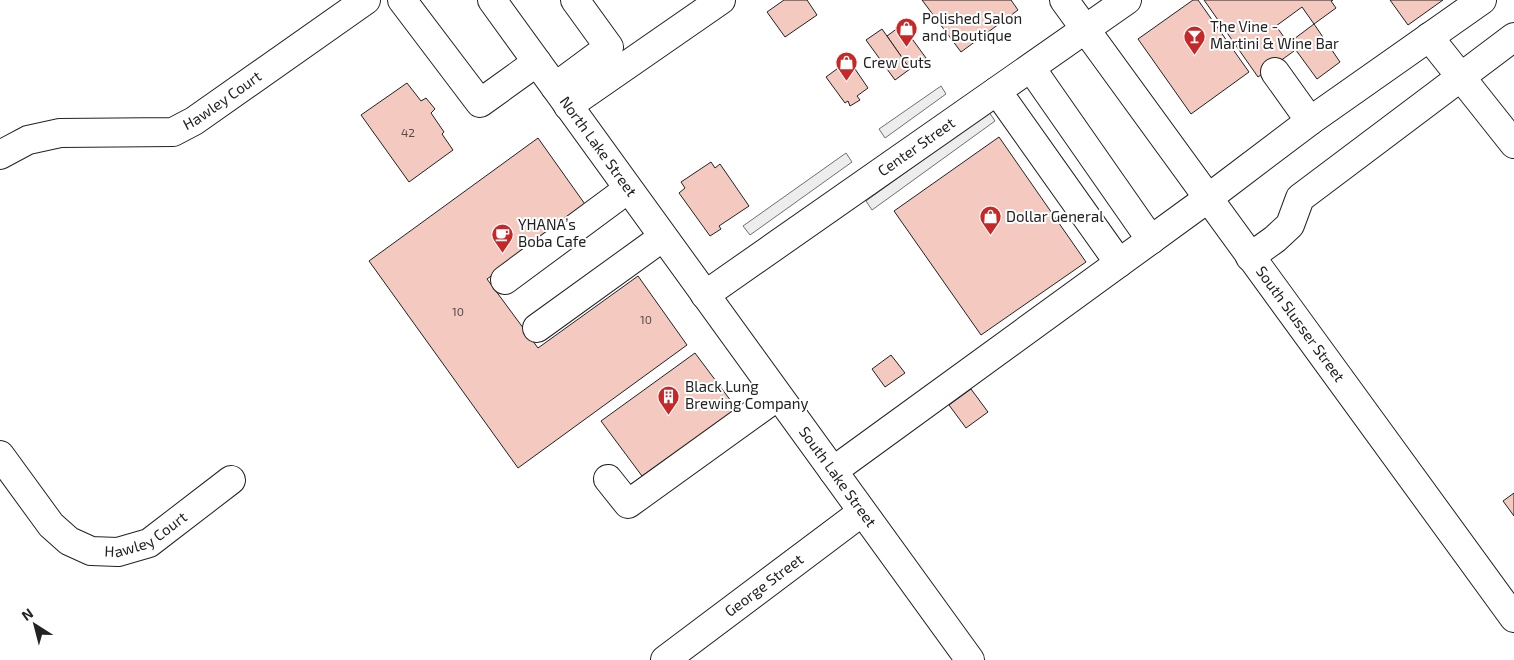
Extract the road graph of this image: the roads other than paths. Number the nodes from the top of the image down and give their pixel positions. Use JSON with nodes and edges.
{"nodes":[{"id":1,"x":366,"y":0,"type":"edge"},
{"id":2,"x":402,"y":0,"type":"edge"},
{"id":3,"x":492,"y":0,"type":"edge"},
{"id":4,"x":575,"y":0,"type":"edge"},
{"id":5,"x":721,"y":0,"type":"edge"},
{"id":6,"x":1064,"y":0,"type":"edge"},
{"id":7,"x":1128,"y":0,"type":"edge"},
{"id":8,"x":1482,"y":0,"type":"edge"},
{"id":9,"x":1085,"y":31,"type":"junction"},
{"id":10,"x":1429,"y":37,"type":"junction"},
{"id":11,"x":1514,"y":37,"type":"edge"},
{"id":12,"x":536,"y":62,"type":"junction"},
{"id":13,"x":1031,"y":68,"type":"junction"},
{"id":14,"x":1275,"y":72,"type":"dead end"},
{"id":15,"x":1460,"y":77,"type":"junction"},
{"id":16,"x":997,"y":91,"type":"junction"},
{"id":17,"x":561,"y":97,"type":"junction"},
{"id":18,"x":1310,"y":121,"type":"junction"},
{"id":19,"x":1514,"y":144,"type":"edge"},
{"id":20,"x":0,"y":155,"type":"edge"},
{"id":21,"x":628,"y":189,"type":"junction"},
{"id":22,"x":1208,"y":199,"type":"junction"},
{"id":23,"x":663,"y":237,"type":"junction"},
{"id":24,"x":1151,"y":240,"type":"junction"},
{"id":25,"x":1250,"y":257,"type":"junction"},
{"id":26,"x":1119,"y":263,"type":"junction"},
{"id":27,"x":505,"y":280,"type":"dead end"},
{"id":28,"x":705,"y":295,"type":"junction"},
{"id":29,"x":537,"y":328,"type":"dead end"},
{"id":30,"x":778,"y":396,"type":"junction"},
{"id":31,"x":0,"y":455,"type":"edge"},
{"id":32,"x":833,"y":471,"type":"junction"},
{"id":33,"x":608,"y":479,"type":"dead end"},
{"id":34,"x":231,"y":480,"type":"dead end"},
{"id":35,"x":862,"y":512,"type":"junction"},
{"id":36,"x":1514,"y":618,"type":"edge"},
{"id":37,"x":664,"y":660,"type":"edge"},
{"id":38,"x":970,"y":660,"type":"edge"}],
"edges":[{"from":1,"to":20,"type":"street","name":"Hawley Court"},
{"from":2,"to":12,"type":"street"},
{"from":3,"to":12,"type":"street","name":"North Lake Street"},
{"from":4,"to":17,"type":"street"},
{"from":5,"to":17,"type":"street"},
{"from":6,"to":9,"type":"street","name":"South Slusser Street"},
{"from":7,"to":9,"type":"street","name":"Center Street"},
{"from":8,"to":10,"type":"street"},
{"from":9,"to":13,"type":"street","name":"Center Street"},
{"from":9,"to":22,"type":"street","name":"South Slusser Street"},
{"from":10,"to":15,"type":"street"},
{"from":10,"to":18,"type":"street"},
{"from":11,"to":15,"type":"street"},
{"from":12,"to":17,"type":"street","name":"North Lake Street"},
{"from":13,"to":16,"type":"street","name":"Center Street"},
{"from":13,"to":24,"type":"street"},
{"from":14,"to":18,"type":"street"},
{"from":15,"to":19,"type":"street"},
{"from":15,"to":25,"type":"street"},
{"from":16,"to":26,"type":"street"},
{"from":16,"to":28,"type":"street","name":"Center Street"},
{"from":17,"to":21,"type":"street","name":"North Lake Street"},
{"from":18,"to":22,"type":"street"},
{"from":21,"to":23,"type":"street","name":"North Lake Street"},
{"from":21,"to":27,"type":"street"},
{"from":22,"to":24,"type":"street"},
{"from":22,"to":25,"type":"street","name":"South Slusser Street"},
{"from":23,"to":28,"type":"street","name":"North Lake Street"},
{"from":23,"to":29,"type":"street"},
{"from":24,"to":26,"type":"street"},
{"from":25,"to":36,"type":"street","name":"South Slusser Street"},
{"from":26,"to":32,"type":"street"},
{"from":28,"to":30,"type":"street","name":"South Lake Street"},
{"from":30,"to":32,"type":"street","name":"South Lake Street"},
{"from":30,"to":33,"type":"street"},
{"from":31,"to":34,"type":"street","name":"Hawley Court"},
{"from":32,"to":35,"type":"street","name":"South Lake Street"},
{"from":35,"to":37,"type":"street","name":"George Street"},
{"from":35,"to":38,"type":"street","name":"South Lake Street"}]}
